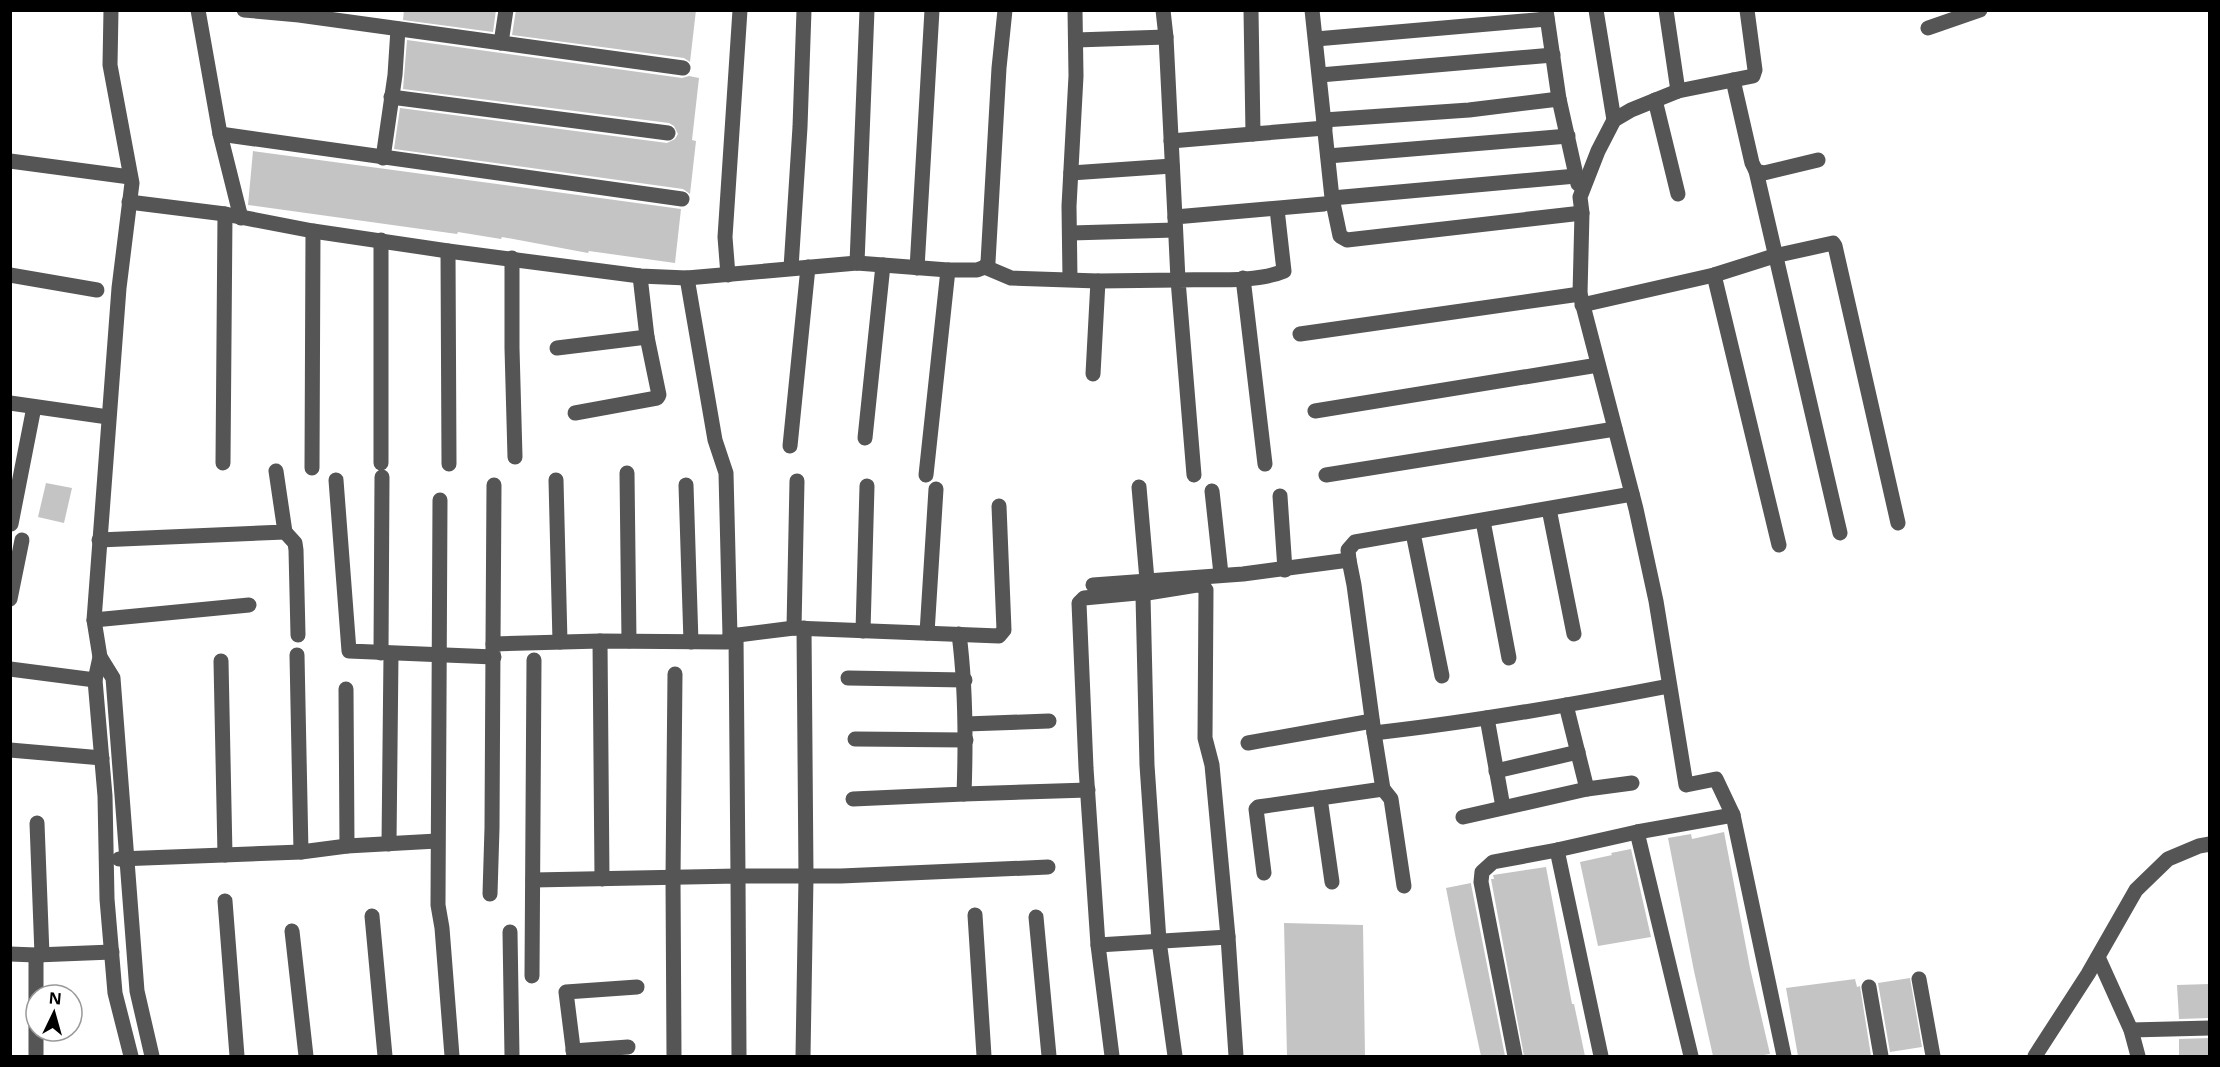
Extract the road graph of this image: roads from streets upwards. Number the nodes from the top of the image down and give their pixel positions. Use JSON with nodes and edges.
{"nodes":[{"id":1,"x":111,"y":10,"type":"edge"},
{"id":2,"x":198,"y":10,"type":"edge"},
{"id":3,"x":244,"y":10,"type":"edge"},
{"id":4,"x":506,"y":10,"type":"edge"},
{"id":5,"x":740,"y":10,"type":"edge"},
{"id":6,"x":804,"y":10,"type":"edge"},
{"id":7,"x":867,"y":10,"type":"edge"},
{"id":8,"x":932,"y":10,"type":"edge"},
{"id":9,"x":1005,"y":10,"type":"edge"},
{"id":10,"x":1075,"y":10,"type":"edge"},
{"id":11,"x":1162,"y":10,"type":"edge"},
{"id":12,"x":1251,"y":10,"type":"edge"},
{"id":13,"x":1312,"y":10,"type":"edge"},
{"id":14,"x":1596,"y":10,"type":"edge"},
{"id":15,"x":1666,"y":10,"type":"edge"},
{"id":16,"x":1747,"y":10,"type":"edge"},
{"id":17,"x":1980,"y":10,"type":"edge"},
{"id":18,"x":1547,"y":15,"type":"edge"},
{"id":19,"x":1928,"y":28,"type":"dead end"},
{"id":20,"x":398,"y":29,"type":"junction"},
{"id":21,"x":1166,"y":37,"type":"junction"},
{"id":22,"x":1316,"y":39,"type":"junction"},
{"id":23,"x":1076,"y":40,"type":"junction"},
{"id":24,"x":501,"y":43,"type":"junction"},
{"id":25,"x":1552,"y":55,"type":"junction"},
{"id":26,"x":683,"y":68,"type":"dead end"},
{"id":27,"x":1320,"y":75,"type":"junction"},
{"id":28,"x":1733,"y":80,"type":"junction"},
{"id":29,"x":1678,"y":91,"type":"junction"},
{"id":30,"x":391,"y":97,"type":"junction"},
{"id":31,"x":1558,"y":99,"type":"junction"},
{"id":32,"x":1655,"y":100,"type":"junction"},
{"id":33,"x":1614,"y":120,"type":"junction"},
{"id":34,"x":1325,"y":124,"type":"junction"},
{"id":35,"x":220,"y":134,"type":"junction"},
{"id":36,"x":668,"y":134,"type":"dead end"},
{"id":37,"x":1253,"y":134,"type":"junction"},
{"id":38,"x":1568,"y":136,"type":"junction"},
{"id":39,"x":1171,"y":141,"type":"junction"},
{"id":40,"x":1328,"y":156,"type":"junction"},
{"id":41,"x":383,"y":158,"type":"junction"},
{"id":42,"x":1818,"y":160,"type":"dead end"},
{"id":43,"x":10,"y":161,"type":"edge"},
{"id":44,"x":1172,"y":166,"type":"junction"},
{"id":45,"x":1756,"y":171,"type":"junction"},
{"id":46,"x":1071,"y":173,"type":"junction"},
{"id":47,"x":1576,"y":176,"type":"junction"},
{"id":48,"x":130,"y":177,"type":"junction"},
{"id":49,"x":1678,"y":194,"type":"dead end"},
{"id":50,"x":682,"y":199,"type":"dead end"},
{"id":51,"x":1328,"y":201,"type":"junction"},
{"id":52,"x":129,"y":202,"type":"junction"},
{"id":53,"x":1581,"y":205,"type":"junction"},
{"id":54,"x":1277,"y":209,"type":"junction"},
{"id":55,"x":225,"y":214,"type":"junction"},
{"id":56,"x":241,"y":218,"type":"junction"},
{"id":57,"x":1175,"y":224,"type":"junction"},
{"id":58,"x":313,"y":231,"type":"junction"},
{"id":59,"x":1071,"y":233,"type":"junction"},
{"id":60,"x":381,"y":240,"type":"junction"},
{"id":61,"x":448,"y":251,"type":"junction"},
{"id":62,"x":1774,"y":256,"type":"junction"},
{"id":63,"x":512,"y":258,"type":"junction"},
{"id":64,"x":857,"y":263,"type":"junction"},
{"id":65,"x":883,"y":265,"type":"junction"},
{"id":66,"x":808,"y":267,"type":"junction"},
{"id":67,"x":985,"y":267,"type":"junction"},
{"id":68,"x":791,"y":268,"type":"junction"},
{"id":69,"x":917,"y":268,"type":"junction"},
{"id":70,"x":948,"y":270,"type":"junction"},
{"id":71,"x":1714,"y":274,"type":"junction"},
{"id":72,"x":10,"y":275,"type":"edge"},
{"id":73,"x":728,"y":275,"type":"junction"},
{"id":74,"x":640,"y":276,"type":"junction"},
{"id":75,"x":687,"y":278,"type":"junction"},
{"id":76,"x":1243,"y":278,"type":"junction"},
{"id":77,"x":1070,"y":279,"type":"junction"},
{"id":78,"x":1179,"y":280,"type":"junction"},
{"id":79,"x":1098,"y":281,"type":"junction"},
{"id":80,"x":97,"y":290,"type":"dead end"},
{"id":81,"x":1581,"y":300,"type":"junction"},
{"id":82,"x":1300,"y":334,"type":"dead end"},
{"id":83,"x":647,"y":337,"type":"junction"},
{"id":84,"x":557,"y":348,"type":"dead end"},
{"id":85,"x":1598,"y":365,"type":"junction"},
{"id":86,"x":1093,"y":374,"type":"dead end"},
{"id":87,"x":10,"y":403,"type":"edge"},
{"id":88,"x":34,"y":406,"type":"junction"},
{"id":89,"x":1315,"y":411,"type":"dead end"},
{"id":90,"x":575,"y":413,"type":"dead end"},
{"id":91,"x":108,"y":417,"type":"junction"},
{"id":92,"x":1615,"y":429,"type":"junction"},
{"id":93,"x":865,"y":438,"type":"dead end"},
{"id":94,"x":790,"y":446,"type":"dead end"},
{"id":95,"x":515,"y":458,"type":"dead end"},
{"id":96,"x":223,"y":463,"type":"dead end"},
{"id":97,"x":449,"y":464,"type":"dead end"},
{"id":98,"x":1265,"y":464,"type":"dead end"},
{"id":99,"x":312,"y":468,"type":"dead end"},
{"id":100,"x":276,"y":471,"type":"dead end"},
{"id":101,"x":627,"y":472,"type":"dead end"},
{"id":102,"x":926,"y":475,"type":"dead end"},
{"id":103,"x":1194,"y":475,"type":"dead end"},
{"id":104,"x":1326,"y":475,"type":"dead end"},
{"id":105,"x":336,"y":480,"type":"dead end"},
{"id":106,"x":556,"y":480,"type":"dead end"},
{"id":107,"x":797,"y":481,"type":"dead end"},
{"id":108,"x":494,"y":485,"type":"dead end"},
{"id":109,"x":686,"y":485,"type":"dead end"},
{"id":110,"x":867,"y":486,"type":"dead end"},
{"id":111,"x":1140,"y":487,"type":"dead end"},
{"id":112,"x":936,"y":489,"type":"dead end"},
{"id":113,"x":1212,"y":491,"type":"dead end"},
{"id":114,"x":1632,"y":494,"type":"junction"},
{"id":115,"x":1280,"y":496,"type":"dead end"},
{"id":116,"x":440,"y":500,"type":"dead end"},
{"id":117,"x":999,"y":506,"type":"dead end"},
{"id":118,"x":1549,"y":509,"type":"junction"},
{"id":119,"x":1483,"y":521,"type":"junction"},
{"id":120,"x":1898,"y":523,"type":"dead end"},
{"id":121,"x":11,"y":524,"type":"edge"},
{"id":122,"x":285,"y":532,"type":"junction"},
{"id":123,"x":1413,"y":533,"type":"junction"},
{"id":124,"x":1840,"y":533,"type":"dead end"},
{"id":125,"x":22,"y":540,"type":"dead end"},
{"id":126,"x":99,"y":540,"type":"junction"},
{"id":127,"x":1779,"y":545,"type":"dead end"},
{"id":128,"x":1349,"y":560,"type":"junction"},
{"id":129,"x":1285,"y":570,"type":"junction"},
{"id":130,"x":1221,"y":574,"type":"junction"},
{"id":131,"x":1093,"y":585,"type":"dead end"},
{"id":132,"x":1144,"y":587,"type":"junction"},
{"id":133,"x":10,"y":599,"type":"edge"},
{"id":134,"x":249,"y":605,"type":"dead end"},
{"id":135,"x":94,"y":620,"type":"junction"},
{"id":136,"x":799,"y":628,"type":"junction"},
{"id":137,"x":863,"y":631,"type":"junction"},
{"id":138,"x":927,"y":633,"type":"junction"},
{"id":139,"x":959,"y":634,"type":"junction"},
{"id":140,"x":1574,"y":634,"type":"dead end"},
{"id":141,"x":298,"y":635,"type":"dead end"},
{"id":142,"x":733,"y":635,"type":"junction"},
{"id":143,"x":600,"y":641,"type":"junction"},
{"id":144,"x":629,"y":641,"type":"junction"},
{"id":145,"x":560,"y":642,"type":"junction"},
{"id":146,"x":691,"y":642,"type":"junction"},
{"id":147,"x":494,"y":651,"type":"junction"},
{"id":148,"x":386,"y":653,"type":"junction"},
{"id":149,"x":297,"y":655,"type":"dead end"},
{"id":150,"x":441,"y":655,"type":"junction"},
{"id":151,"x":100,"y":657,"type":"junction"},
{"id":152,"x":1509,"y":658,"type":"dead end"},
{"id":153,"x":534,"y":660,"type":"dead end"},
{"id":154,"x":221,"y":661,"type":"dead end"},
{"id":155,"x":10,"y":669,"type":"edge"},
{"id":156,"x":675,"y":674,"type":"dead end"},
{"id":157,"x":1442,"y":676,"type":"dead end"},
{"id":158,"x":848,"y":678,"type":"dead end"},
{"id":159,"x":95,"y":680,"type":"junction"},
{"id":160,"x":965,"y":680,"type":"junction"},
{"id":161,"x":1669,"y":686,"type":"junction"},
{"id":162,"x":346,"y":689,"type":"dead end"},
{"id":163,"x":1566,"y":705,"type":"junction"},
{"id":164,"x":1486,"y":718,"type":"junction"},
{"id":165,"x":1049,"y":721,"type":"dead end"},
{"id":166,"x":1373,"y":727,"type":"junction"},
{"id":167,"x":966,"y":732,"type":"junction"},
{"id":168,"x":855,"y":739,"type":"dead end"},
{"id":169,"x":1248,"y":743,"type":"dead end"},
{"id":170,"x":10,"y":750,"type":"edge"},
{"id":171,"x":1578,"y":752,"type":"junction"},
{"id":172,"x":102,"y":758,"type":"junction"},
{"id":173,"x":1496,"y":771,"type":"junction"},
{"id":174,"x":1632,"y":783,"type":"dead end"},
{"id":175,"x":1383,"y":789,"type":"junction"},
{"id":176,"x":1587,"y":789,"type":"junction"},
{"id":177,"x":1088,"y":790,"type":"junction"},
{"id":178,"x":964,"y":794,"type":"junction"},
{"id":179,"x":1320,"y":798,"type":"junction"},
{"id":180,"x":853,"y":799,"type":"dead end"},
{"id":181,"x":1503,"y":807,"type":"junction"},
{"id":182,"x":1733,"y":815,"type":"junction"},
{"id":183,"x":1463,"y":817,"type":"dead end"},
{"id":184,"x":37,"y":823,"type":"dead end"},
{"id":185,"x":1637,"y":832,"type":"junction"},
{"id":186,"x":437,"y":841,"type":"junction"},
{"id":187,"x":389,"y":844,"type":"junction"},
{"id":188,"x":2210,"y":844,"type":"edge"},
{"id":189,"x":347,"y":846,"type":"junction"},
{"id":190,"x":1557,"y":850,"type":"junction"},
{"id":191,"x":301,"y":852,"type":"junction"},
{"id":192,"x":225,"y":855,"type":"junction"},
{"id":193,"x":127,"y":859,"type":"junction"},
{"id":194,"x":107,"y":860,"type":"junction"},
{"id":195,"x":1048,"y":867,"type":"dead end"},
{"id":196,"x":1264,"y":873,"type":"dead end"},
{"id":197,"x":738,"y":876,"type":"junction"},
{"id":198,"x":806,"y":877,"type":"junction"},
{"id":199,"x":673,"y":878,"type":"junction"},
{"id":200,"x":602,"y":879,"type":"junction"},
{"id":201,"x":533,"y":880,"type":"junction"},
{"id":202,"x":1332,"y":882,"type":"dead end"},
{"id":203,"x":1404,"y":885,"type":"dead end"},
{"id":204,"x":490,"y":894,"type":"dead end"},
{"id":205,"x":225,"y":901,"type":"dead end"},
{"id":206,"x":975,"y":915,"type":"dead end"},
{"id":207,"x":372,"y":916,"type":"dead end"},
{"id":208,"x":1036,"y":917,"type":"dead end"},
{"id":209,"x":292,"y":931,"type":"dead end"},
{"id":210,"x":510,"y":932,"type":"dead end"},
{"id":211,"x":1228,"y":937,"type":"junction"},
{"id":212,"x":1159,"y":941,"type":"junction"},
{"id":213,"x":1098,"y":945,"type":"junction"},
{"id":214,"x":112,"y":952,"type":"junction"},
{"id":215,"x":10,"y":954,"type":"edge"},
{"id":216,"x":39,"y":955,"type":"junction"},
{"id":217,"x":2098,"y":957,"type":"junction"},
{"id":218,"x":532,"y":976,"type":"dead end"},
{"id":219,"x":1919,"y":979,"type":"dead end"},
{"id":220,"x":637,"y":987,"type":"dead end"},
{"id":221,"x":1869,"y":987,"type":"dead end"},
{"id":222,"x":2210,"y":1028,"type":"edge"},
{"id":223,"x":2131,"y":1030,"type":"junction"},
{"id":224,"x":628,"y":1047,"type":"dead end"},
{"id":225,"x":573,"y":1054,"type":"edge"},
{"id":226,"x":36,"y":1056,"type":"edge"},
{"id":227,"x":130,"y":1056,"type":"edge"},
{"id":228,"x":153,"y":1056,"type":"edge"},
{"id":229,"x":237,"y":1056,"type":"edge"},
{"id":230,"x":306,"y":1056,"type":"edge"},
{"id":231,"x":385,"y":1056,"type":"edge"},
{"id":232,"x":452,"y":1056,"type":"edge"},
{"id":233,"x":512,"y":1056,"type":"edge"},
{"id":234,"x":674,"y":1056,"type":"edge"},
{"id":235,"x":739,"y":1056,"type":"edge"},
{"id":236,"x":803,"y":1056,"type":"edge"},
{"id":237,"x":984,"y":1056,"type":"edge"},
{"id":238,"x":1049,"y":1056,"type":"edge"},
{"id":239,"x":1112,"y":1056,"type":"edge"},
{"id":240,"x":1175,"y":1056,"type":"edge"},
{"id":241,"x":1236,"y":1056,"type":"edge"},
{"id":242,"x":1515,"y":1056,"type":"edge"},
{"id":243,"x":1601,"y":1056,"type":"edge"},
{"id":244,"x":1691,"y":1056,"type":"edge"},
{"id":245,"x":1784,"y":1056,"type":"edge"},
{"id":246,"x":1881,"y":1056,"type":"edge"},
{"id":247,"x":1933,"y":1056,"type":"edge"},
{"id":248,"x":2035,"y":1056,"type":"edge"},
{"id":249,"x":2138,"y":1056,"type":"edge"}],
"edges":[{"from":1,"to":48,"type":"street"},
{"from":2,"to":35,"type":"street"},
{"from":3,"to":20,"type":"street"},
{"from":4,"to":24,"type":"street"},
{"from":5,"to":73,"type":"street"},
{"from":6,"to":68,"type":"street"},
{"from":7,"to":64,"type":"street"},
{"from":8,"to":69,"type":"street"},
{"from":9,"to":67,"type":"street"},
{"from":10,"to":23,"type":"street"},
{"from":11,"to":21,"type":"street"},
{"from":12,"to":37,"type":"street"},
{"from":13,"to":22,"type":"street"},
{"from":14,"to":33,"type":"street"},
{"from":15,"to":29,"type":"street"},
{"from":16,"to":28,"type":"street"},
{"from":17,"to":19,"type":"street"},
{"from":18,"to":22,"type":"street"},
{"from":18,"to":25,"type":"street"},
{"from":20,"to":24,"type":"street"},
{"from":20,"to":30,"type":"street"},
{"from":21,"to":23,"type":"street"},
{"from":21,"to":39,"type":"street"},
{"from":22,"to":27,"type":"street"},
{"from":23,"to":46,"type":"street"},
{"from":24,"to":26,"type":"street"},
{"from":25,"to":27,"type":"street"},
{"from":25,"to":31,"type":"street"},
{"from":27,"to":34,"type":"street"},
{"from":28,"to":29,"type":"street"},
{"from":28,"to":45,"type":"street"},
{"from":29,"to":32,"type":"street"},
{"from":30,"to":36,"type":"street"},
{"from":30,"to":41,"type":"street"},
{"from":31,"to":34,"type":"street"},
{"from":31,"to":38,"type":"street"},
{"from":32,"to":33,"type":"street"},
{"from":32,"to":49,"type":"street"},
{"from":33,"to":53,"type":"street"},
{"from":34,"to":37,"type":"street"},
{"from":34,"to":40,"type":"street"},
{"from":35,"to":41,"type":"street"},
{"from":35,"to":56,"type":"street"},
{"from":37,"to":39,"type":"street"},
{"from":38,"to":40,"type":"street"},
{"from":38,"to":47,"type":"street"},
{"from":39,"to":44,"type":"street"},
{"from":40,"to":51,"type":"street"},
{"from":41,"to":50,"type":"street"},
{"from":42,"to":45,"type":"street"},
{"from":43,"to":48,"type":"street"},
{"from":44,"to":46,"type":"street"},
{"from":44,"to":57,"type":"street"},
{"from":45,"to":62,"type":"street"},
{"from":46,"to":59,"type":"street"},
{"from":47,"to":51,"type":"street"},
{"from":47,"to":53,"type":"street"},
{"from":48,"to":52,"type":"street"},
{"from":51,"to":53,"type":"street"},
{"from":51,"to":54,"type":"street"},
{"from":52,"to":55,"type":"street"},
{"from":52,"to":91,"type":"street"},
{"from":53,"to":81,"type":"street"},
{"from":54,"to":57,"type":"street"},
{"from":54,"to":76,"type":"street"},
{"from":55,"to":56,"type":"street"},
{"from":55,"to":96,"type":"street"},
{"from":56,"to":58,"type":"street"},
{"from":57,"to":59,"type":"street"},
{"from":57,"to":78,"type":"street"},
{"from":58,"to":60,"type":"street"},
{"from":58,"to":99,"type":"street"},
{"from":59,"to":77,"type":"street"},
{"from":60,"to":61,"type":"street"},
{"from":60,"to":148,"type":"street"},
{"from":61,"to":63,"type":"street"},
{"from":61,"to":97,"type":"street"},
{"from":62,"to":71,"type":"street"},
{"from":62,"to":120,"type":"street"},
{"from":62,"to":124,"type":"street"},
{"from":63,"to":74,"type":"street"},
{"from":63,"to":95,"type":"street"},
{"from":64,"to":65,"type":"street"},
{"from":64,"to":66,"type":"street"},
{"from":65,"to":69,"type":"street"},
{"from":65,"to":93,"type":"street"},
{"from":66,"to":68,"type":"street"},
{"from":66,"to":94,"type":"street"},
{"from":67,"to":70,"type":"street"},
{"from":67,"to":77,"type":"street"},
{"from":68,"to":73,"type":"street"},
{"from":69,"to":70,"type":"street"},
{"from":70,"to":102,"type":"street"},
{"from":71,"to":81,"type":"street"},
{"from":71,"to":127,"type":"street"},
{"from":72,"to":80,"type":"street"},
{"from":73,"to":75,"type":"street"},
{"from":74,"to":75,"type":"street"},
{"from":74,"to":83,"type":"street"},
{"from":75,"to":142,"type":"street"},
{"from":76,"to":78,"type":"street"},
{"from":76,"to":98,"type":"street"},
{"from":77,"to":79,"type":"street"},
{"from":78,"to":79,"type":"street"},
{"from":78,"to":103,"type":"street"},
{"from":79,"to":86,"type":"street"},
{"from":81,"to":82,"type":"street"},
{"from":81,"to":85,"type":"street"},
{"from":83,"to":84,"type":"street"},
{"from":83,"to":90,"type":"street"},
{"from":85,"to":89,"type":"street"},
{"from":85,"to":92,"type":"street"},
{"from":87,"to":88,"type":"street"},
{"from":88,"to":91,"type":"street"},
{"from":88,"to":121,"type":"street"},
{"from":91,"to":126,"type":"street"},
{"from":92,"to":104,"type":"street"},
{"from":92,"to":114,"type":"street"},
{"from":100,"to":122,"type":"street"},
{"from":101,"to":144,"type":"street"},
{"from":105,"to":148,"type":"street"},
{"from":106,"to":145,"type":"street"},
{"from":107,"to":136,"type":"street"},
{"from":108,"to":147,"type":"street"},
{"from":109,"to":146,"type":"street"},
{"from":110,"to":137,"type":"street"},
{"from":111,"to":132,"type":"street"},
{"from":112,"to":138,"type":"street"},
{"from":113,"to":130,"type":"street"},
{"from":114,"to":118,"type":"street"},
{"from":114,"to":161,"type":"street"},
{"from":115,"to":129,"type":"street"},
{"from":116,"to":150,"type":"street"},
{"from":117,"to":139,"type":"street"},
{"from":118,"to":119,"type":"street"},
{"from":118,"to":140,"type":"street"},
{"from":119,"to":123,"type":"street"},
{"from":119,"to":152,"type":"street"},
{"from":122,"to":126,"type":"street"},
{"from":122,"to":141,"type":"street"},
{"from":123,"to":128,"type":"street"},
{"from":123,"to":157,"type":"street"},
{"from":125,"to":133,"type":"street"},
{"from":126,"to":135,"type":"street"},
{"from":128,"to":129,"type":"street"},
{"from":128,"to":166,"type":"street"},
{"from":129,"to":130,"type":"street"},
{"from":130,"to":132,"type":"street"},
{"from":131,"to":132,"type":"street"},
{"from":132,"to":177,"type":"street"},
{"from":132,"to":211,"type":"street"},
{"from":132,"to":212,"type":"street"},
{"from":134,"to":135,"type":"street"},
{"from":135,"to":151,"type":"street"},
{"from":136,"to":137,"type":"street"},
{"from":136,"to":142,"type":"street"},
{"from":136,"to":198,"type":"street"},
{"from":137,"to":138,"type":"street"},
{"from":138,"to":139,"type":"street"},
{"from":139,"to":160,"type":"street"},
{"from":142,"to":146,"type":"street"},
{"from":142,"to":197,"type":"street"},
{"from":143,"to":144,"type":"street"},
{"from":143,"to":145,"type":"street"},
{"from":143,"to":200,"type":"street"},
{"from":144,"to":146,"type":"street"},
{"from":145,"to":147,"type":"street"},
{"from":147,"to":150,"type":"street"},
{"from":147,"to":204,"type":"street"},
{"from":148,"to":150,"type":"street"},
{"from":148,"to":187,"type":"street"},
{"from":149,"to":191,"type":"street"},
{"from":150,"to":186,"type":"street"},
{"from":151,"to":159,"type":"street"},
{"from":151,"to":193,"type":"street"},
{"from":153,"to":201,"type":"street"},
{"from":154,"to":192,"type":"street"},
{"from":155,"to":159,"type":"street"},
{"from":156,"to":199,"type":"street"},
{"from":158,"to":160,"type":"street"},
{"from":159,"to":172,"type":"street"},
{"from":160,"to":167,"type":"street"},
{"from":161,"to":163,"type":"street"},
{"from":161,"to":182,"type":"street"},
{"from":162,"to":189,"type":"street"},
{"from":163,"to":164,"type":"street"},
{"from":163,"to":171,"type":"street"},
{"from":164,"to":166,"type":"street"},
{"from":164,"to":173,"type":"street"},
{"from":165,"to":167,"type":"street"},
{"from":166,"to":169,"type":"street"},
{"from":166,"to":175,"type":"street"},
{"from":167,"to":168,"type":"street"},
{"from":167,"to":178,"type":"street"},
{"from":170,"to":172,"type":"street"},
{"from":171,"to":173,"type":"street"},
{"from":171,"to":176,"type":"street"},
{"from":172,"to":194,"type":"street"},
{"from":173,"to":181,"type":"street"},
{"from":174,"to":176,"type":"street"},
{"from":175,"to":179,"type":"street"},
{"from":175,"to":203,"type":"street"},
{"from":176,"to":181,"type":"street"},
{"from":177,"to":178,"type":"street"},
{"from":177,"to":213,"type":"street"},
{"from":178,"to":180,"type":"street"},
{"from":179,"to":196,"type":"street"},
{"from":179,"to":202,"type":"street"},
{"from":181,"to":183,"type":"street"},
{"from":182,"to":185,"type":"street"},
{"from":182,"to":245,"type":"street"},
{"from":184,"to":216,"type":"street"},
{"from":185,"to":190,"type":"street"},
{"from":185,"to":244,"type":"street"},
{"from":186,"to":187,"type":"street"},
{"from":186,"to":232,"type":"street"},
{"from":187,"to":189,"type":"street"},
{"from":188,"to":217,"type":"street"},
{"from":189,"to":191,"type":"street"},
{"from":190,"to":242,"type":"street"},
{"from":190,"to":243,"type":"street"},
{"from":191,"to":192,"type":"street"},
{"from":192,"to":193,"type":"street"},
{"from":193,"to":194,"type":"street"},
{"from":193,"to":228,"type":"street"},
{"from":194,"to":214,"type":"street"},
{"from":195,"to":198,"type":"street"},
{"from":197,"to":198,"type":"street"},
{"from":197,"to":199,"type":"street"},
{"from":197,"to":235,"type":"street"},
{"from":198,"to":236,"type":"street"},
{"from":199,"to":200,"type":"street"},
{"from":199,"to":234,"type":"street"},
{"from":200,"to":201,"type":"street"},
{"from":201,"to":218,"type":"street"},
{"from":205,"to":229,"type":"street"},
{"from":206,"to":237,"type":"street"},
{"from":207,"to":231,"type":"street"},
{"from":208,"to":238,"type":"street"},
{"from":209,"to":230,"type":"street"},
{"from":210,"to":233,"type":"street"},
{"from":211,"to":212,"type":"street"},
{"from":211,"to":241,"type":"street"},
{"from":212,"to":213,"type":"street"},
{"from":212,"to":240,"type":"street"},
{"from":213,"to":239,"type":"street"},
{"from":214,"to":216,"type":"street"},
{"from":214,"to":227,"type":"street"},
{"from":215,"to":216,"type":"street"},
{"from":216,"to":226,"type":"street"},
{"from":217,"to":223,"type":"street"},
{"from":217,"to":248,"type":"street"},
{"from":219,"to":247,"type":"street"},
{"from":220,"to":225,"type":"street"},
{"from":221,"to":246,"type":"street"},
{"from":222,"to":223,"type":"street"},
{"from":223,"to":249,"type":"street"},
{"from":224,"to":225,"type":"street"}]}
